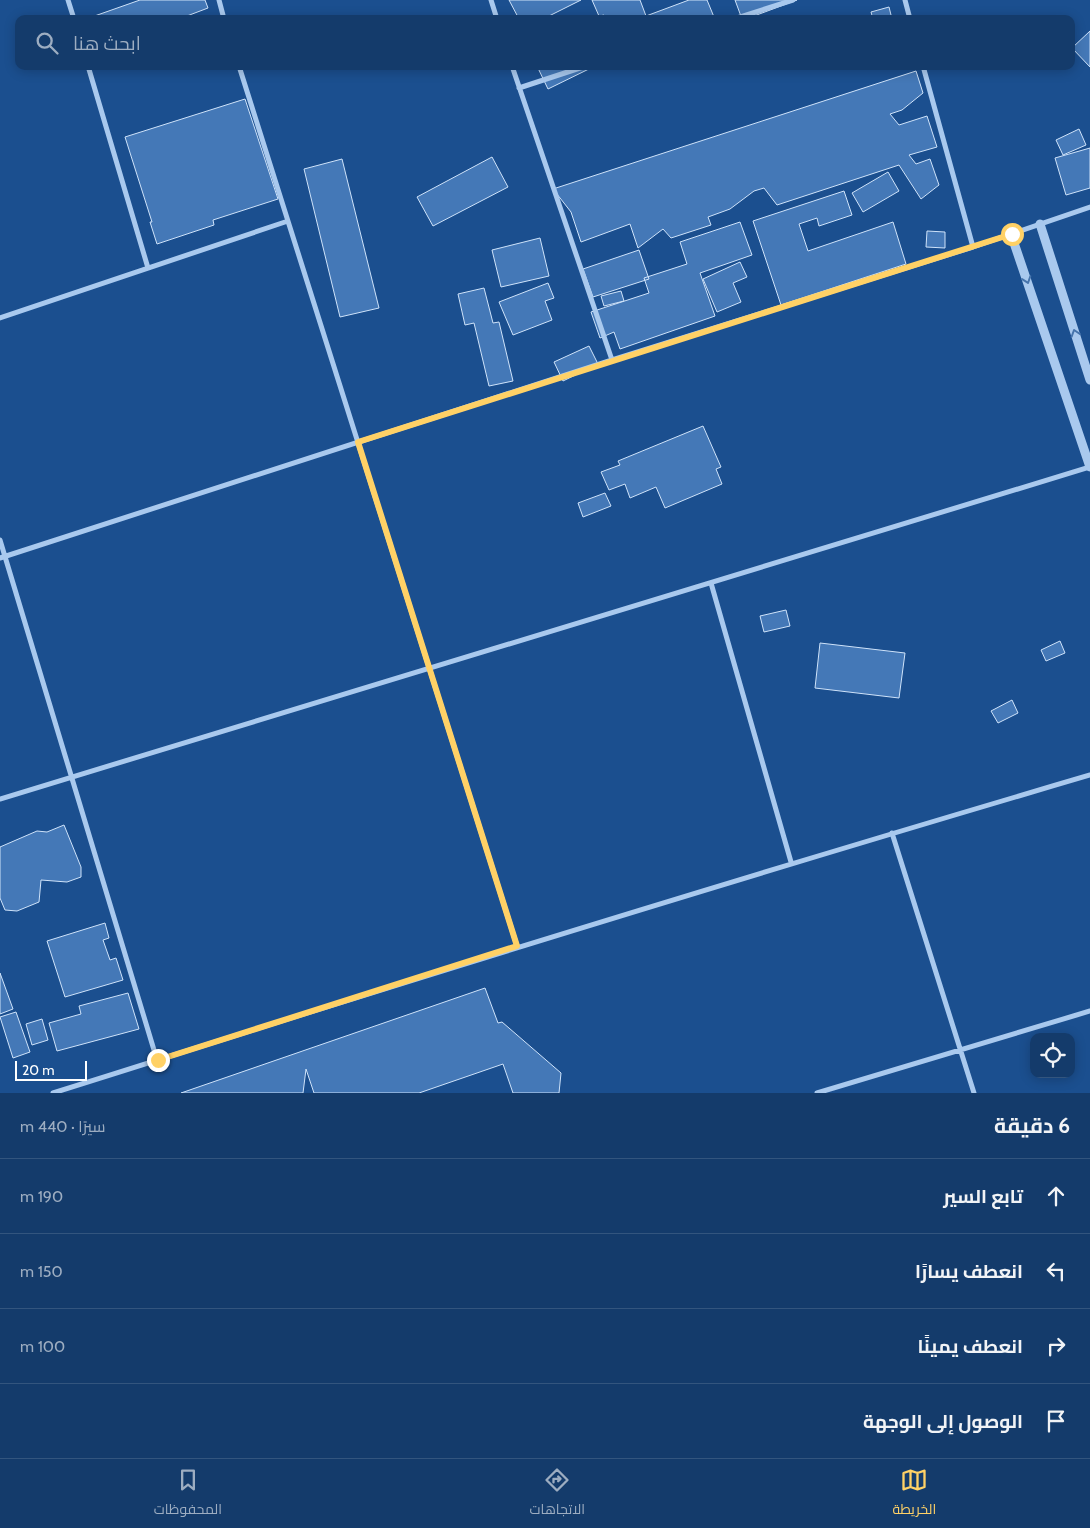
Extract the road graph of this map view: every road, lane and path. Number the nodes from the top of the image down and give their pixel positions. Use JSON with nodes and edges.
{"nodes":[{"id":1,"x":68,"y":0,"type":"edge"},
{"id":2,"x":218,"y":0,"type":"edge"},
{"id":3,"x":491,"y":0,"type":"edge"},
{"id":4,"x":793,"y":0,"type":"edge"},
{"id":5,"x":904,"y":0,"type":"edge"},
{"id":6,"x":73,"y":15,"type":"edge"},
{"id":7,"x":223,"y":15,"type":"edge"},
{"id":8,"x":496,"y":15,"type":"edge"},
{"id":9,"x":746,"y":15,"type":"edge"},
{"id":10,"x":909,"y":15,"type":"edge"},
{"id":11,"x":89,"y":70,"type":"edge"},
{"id":12,"x":241,"y":70,"type":"edge"},
{"id":13,"x":513,"y":70,"type":"edge"},
{"id":14,"x":574,"y":70,"type":"edge"},
{"id":15,"x":924,"y":70,"type":"edge"},
{"id":16,"x":519,"y":88,"type":"junction"},
{"id":17,"x":1090,"y":207,"type":"edge"},
{"id":18,"x":288,"y":221,"type":"junction"},
{"id":19,"x":1040,"y":224,"type":"junction"},
{"id":20,"x":1012,"y":234,"type":"junction"},
{"id":21,"x":973,"y":247,"type":"junction"},
{"id":22,"x":148,"y":268,"type":"junction"},
{"id":23,"x":0,"y":318,"type":"edge"},
{"id":24,"x":612,"y":360,"type":"junction"},
{"id":25,"x":1090,"y":380,"type":"edge"},
{"id":26,"x":358,"y":442,"type":"junction"},
{"id":27,"x":1090,"y":467,"type":"edge"},
{"id":28,"x":0,"y":540,"type":"edge"},
{"id":29,"x":2,"y":557,"type":"edge"},
{"id":30,"x":711,"y":583,"type":"junction"},
{"id":31,"x":429,"y":668,"type":"junction"},
{"id":32,"x":1090,"y":776,"type":"edge"},
{"id":33,"x":71,"y":778,"type":"junction"},
{"id":34,"x":0,"y":799,"type":"edge"},
{"id":35,"x":892,"y":833,"type":"junction"},
{"id":36,"x":792,"y":862,"type":"junction"},
{"id":37,"x":517,"y":946,"type":"junction"},
{"id":38,"x":1090,"y":1011,"type":"edge"},
{"id":39,"x":960,"y":1049,"type":"junction"},
{"id":40,"x":158,"y":1060,"type":"junction"},
{"id":41,"x":52,"y":1093,"type":"edge"},
{"id":42,"x":817,"y":1093,"type":"edge"},
{"id":43,"x":974,"y":1093,"type":"edge"}],
"edges":[{"from":1,"to":6,"type":"street"},
{"from":2,"to":7,"type":"street"},
{"from":3,"to":8,"type":"street"},
{"from":4,"to":9,"type":"street"},
{"from":5,"to":10,"type":"street"},
{"from":11,"to":22,"type":"street"},
{"from":12,"to":18,"type":"street"},
{"from":13,"to":16,"type":"street"},
{"from":14,"to":16,"type":"street"},
{"from":15,"to":21,"type":"street"},
{"from":16,"to":24,"type":"street"},
{"from":17,"to":19,"type":"street"},
{"from":18,"to":22,"type":"street"},
{"from":18,"to":26,"type":"street"},
{"from":19,"to":20,"type":"street"},
{"from":25,"to":19,"type":"street","one_way":true},
{"from":20,"to":21,"type":"street"},
{"from":20,"to":27,"type":"street","one_way":true},
{"from":21,"to":24,"type":"street"},
{"from":22,"to":23,"type":"street"},
{"from":24,"to":26,"type":"street"},
{"from":26,"to":29,"type":"street"},
{"from":26,"to":31,"type":"street"},
{"from":27,"to":30,"type":"street"},
{"from":28,"to":29,"type":"street"},
{"from":29,"to":33,"type":"street"},
{"from":30,"to":31,"type":"street"},
{"from":30,"to":36,"type":"street"},
{"from":31,"to":33,"type":"street"},
{"from":31,"to":37,"type":"street"},
{"from":32,"to":35,"type":"street"},
{"from":33,"to":34,"type":"street"},
{"from":33,"to":40,"type":"street"},
{"from":35,"to":36,"type":"street"},
{"from":35,"to":39,"type":"street"},
{"from":36,"to":37,"type":"street"},
{"from":37,"to":40,"type":"street"},
{"from":38,"to":39,"type":"street"},
{"from":39,"to":42,"type":"street"},
{"from":39,"to":43,"type":"street"},
{"from":40,"to":41,"type":"street"}]}
